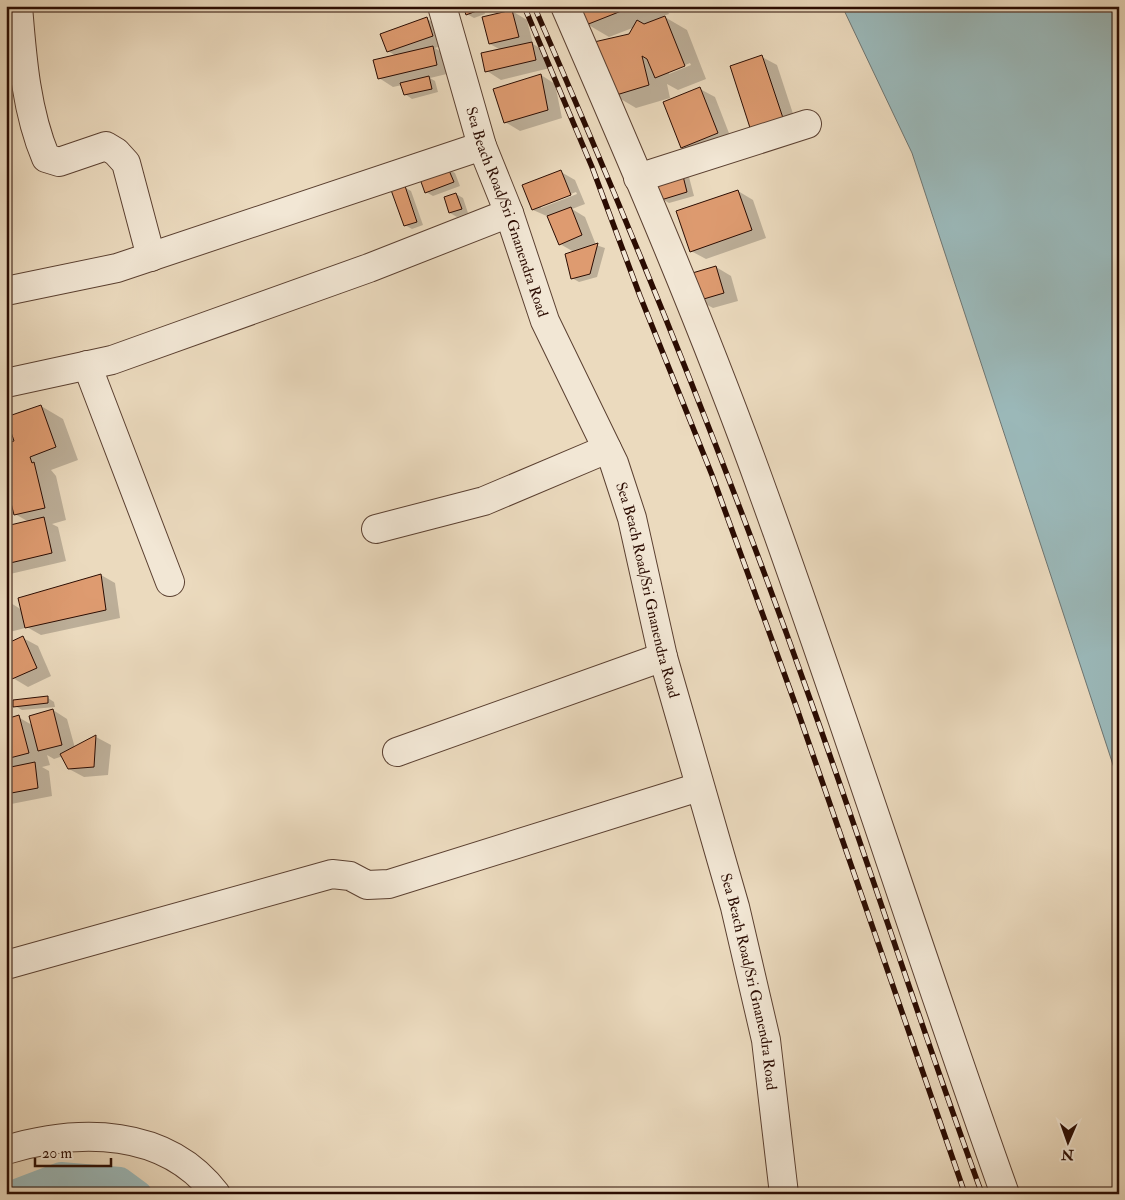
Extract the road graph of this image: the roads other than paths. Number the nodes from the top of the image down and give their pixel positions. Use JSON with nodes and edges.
{"nodes":[{"id":1,"x":18,"y":6,"type":"edge"},
{"id":2,"x":442,"y":6,"type":"edge"},
{"id":3,"x":565,"y":6,"type":"edge"},
{"id":4,"x":15,"y":75,"type":"edge"},
{"id":5,"x":807,"y":124,"type":"dead end"},
{"id":6,"x":482,"y":146,"type":"junction"},
{"id":7,"x":638,"y":178,"type":"junction"},
{"id":8,"x":509,"y":213,"type":"junction"},
{"id":9,"x":151,"y":257,"type":"junction"},
{"id":10,"x":6,"y":291,"type":"edge"},
{"id":11,"x":87,"y":365,"type":"junction"},
{"id":12,"x":6,"y":383,"type":"edge"},
{"id":13,"x":607,"y":449,"type":"junction"},
{"id":14,"x":376,"y":528,"type":"dead end"},
{"id":15,"x":170,"y":582,"type":"dead end"},
{"id":16,"x":663,"y":657,"type":"junction"},
{"id":17,"x":396,"y":752,"type":"dead end"},
{"id":18,"x":699,"y":787,"type":"junction"},
{"id":19,"x":6,"y":965,"type":"edge"},
{"id":20,"x":6,"y":1150,"type":"edge"},
{"id":21,"x":216,"y":1194,"type":"edge"},
{"id":22,"x":784,"y":1194,"type":"edge"},
{"id":23,"x":1005,"y":1194,"type":"edge"}],
"edges":[{"from":1,"to":4,"type":"street"},
{"from":2,"to":6,"type":"street","name":"Sea Beach Road/Sri Gnanendra Road"},
{"from":3,"to":7,"type":"street"},
{"from":4,"to":9,"type":"street"},
{"from":5,"to":7,"type":"street"},
{"from":6,"to":8,"type":"street","name":"Sea Beach Road/Sri Gnanendra Road"},
{"from":6,"to":9,"type":"street"},
{"from":7,"to":23,"type":"street"},
{"from":8,"to":11,"type":"street"},
{"from":8,"to":13,"type":"street","name":"Sea Beach Road/Sri Gnanendra Road"},
{"from":9,"to":10,"type":"street"},
{"from":11,"to":12,"type":"street"},
{"from":11,"to":15,"type":"street"},
{"from":13,"to":14,"type":"street"},
{"from":13,"to":16,"type":"street","name":"Sea Beach Road/Sri Gnanendra Road"},
{"from":16,"to":17,"type":"street"},
{"from":16,"to":18,"type":"street","name":"Sea Beach Road/Sri Gnanendra Road"},
{"from":18,"to":19,"type":"street"},
{"from":18,"to":22,"type":"street","name":"Sea Beach Road/Sri Gnanendra Road"},
{"from":20,"to":21,"type":"street"}]}
